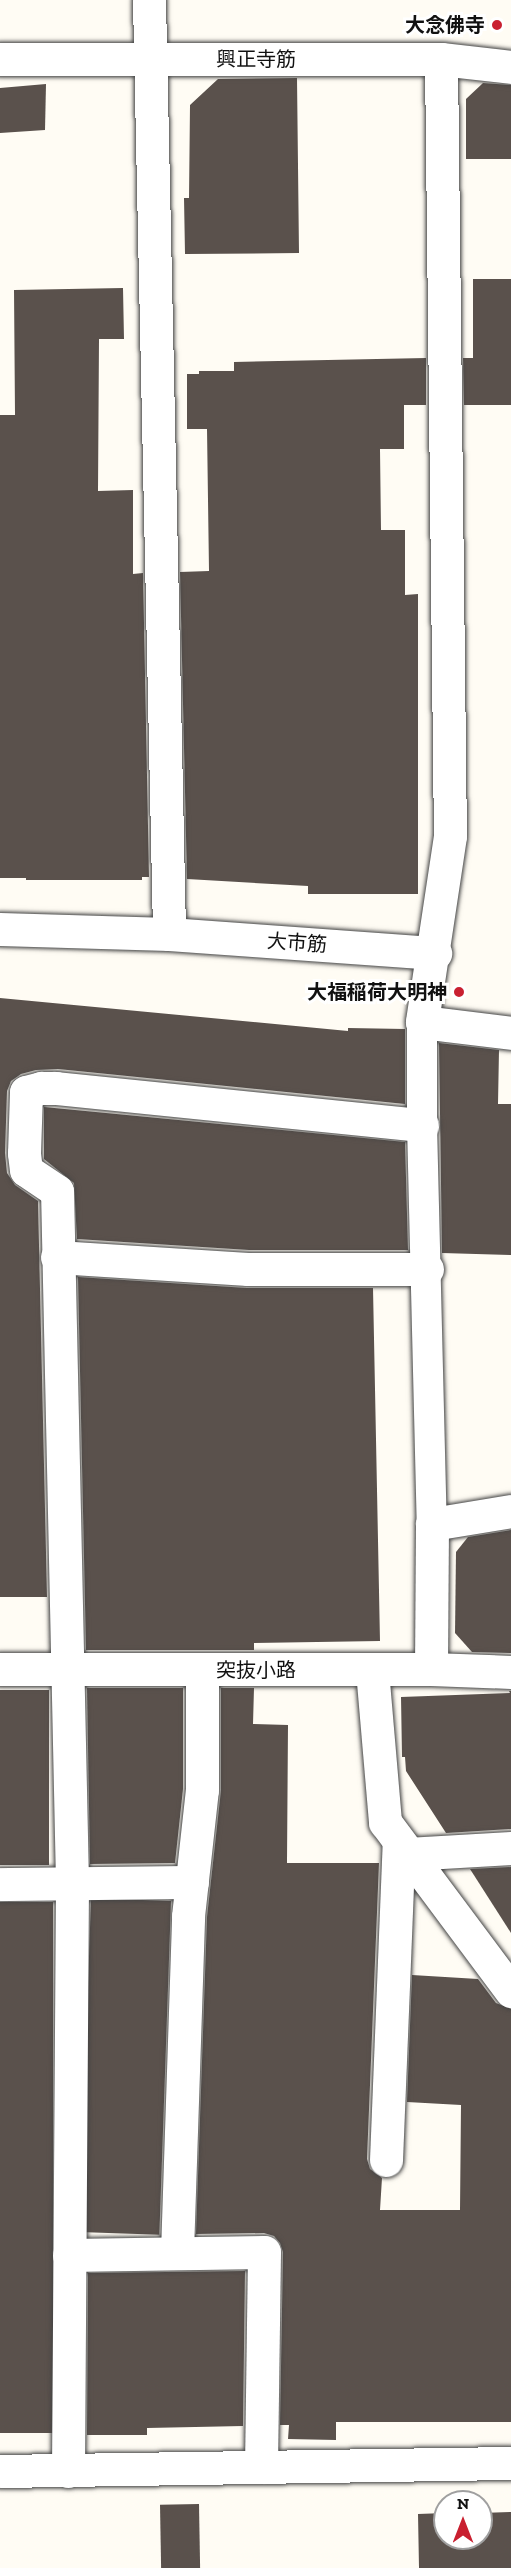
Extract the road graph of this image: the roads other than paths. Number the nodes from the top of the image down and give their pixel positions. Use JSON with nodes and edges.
{"nodes":[{"id":1,"x":148,"y":0,"type":"edge"},
{"id":2,"x":0,"y":59,"type":"edge"},
{"id":3,"x":149,"y":59,"type":"junction"},
{"id":4,"x":441,"y":59,"type":"junction"},
{"id":5,"x":511,"y":67,"type":"edge"},
{"id":6,"x":0,"y":929,"type":"edge"},
{"id":7,"x":168,"y":934,"type":"junction"},
{"id":8,"x":435,"y":953,"type":"junction"},
{"id":9,"x":422,"y":1022,"type":"junction"},
{"id":10,"x":511,"y":1032,"type":"edge"},
{"id":11,"x":422,"y":1125,"type":"junction"},
{"id":12,"x":57,"y":1257,"type":"junction"},
{"id":13,"x":427,"y":1269,"type":"junction"},
{"id":14,"x":511,"y":1511,"type":"edge"},
{"id":15,"x":432,"y":1524,"type":"junction"},
{"id":16,"x":0,"y":1669,"type":"edge"},
{"id":17,"x":68,"y":1669,"type":"junction"},
{"id":18,"x":202,"y":1669,"type":"junction"},
{"id":19,"x":431,"y":1669,"type":"junction"},
{"id":20,"x":372,"y":1670,"type":"junction"},
{"id":21,"x":511,"y":1672,"type":"edge"},
{"id":22,"x":403,"y":1848,"type":"junction"},
{"id":23,"x":511,"y":1848,"type":"edge"},
{"id":24,"x":72,"y":1882,"type":"junction"},
{"id":25,"x":192,"y":1882,"type":"junction"},
{"id":26,"x":0,"y":1884,"type":"edge"},
{"id":27,"x":511,"y":1991,"type":"edge"},
{"id":28,"x":386,"y":2160,"type":"dead end"},
{"id":29,"x":177,"y":2252,"type":"junction"},
{"id":30,"x":69,"y":2255,"type":"junction"},
{"id":31,"x":511,"y":2463,"type":"edge"},
{"id":32,"x":261,"y":2467,"type":"junction"},
{"id":33,"x":0,"y":2471,"type":"edge"},
{"id":34,"x":68,"y":2471,"type":"junction"}],
"edges":[{"from":1,"to":3,"type":"street"},
{"from":2,"to":3,"type":"street","name":"興正寺筋"},
{"from":3,"to":4,"type":"street","name":"興正寺筋"},
{"from":3,"to":7,"type":"street"},
{"from":4,"to":5,"type":"street","name":"興正寺筋"},
{"from":4,"to":8,"type":"street"},
{"from":6,"to":7,"type":"street","name":"大市筋"},
{"from":7,"to":8,"type":"street","name":"大市筋"},
{"from":8,"to":9,"type":"street"},
{"from":9,"to":10,"type":"street"},
{"from":9,"to":11,"type":"lane"},
{"from":11,"to":12,"type":"street"},
{"from":11,"to":13,"type":"lane"},
{"from":12,"to":13,"type":"street"},
{"from":12,"to":17,"type":"street"},
{"from":13,"to":15,"type":"lane"},
{"from":14,"to":15,"type":"street"},
{"from":15,"to":19,"type":"street"},
{"from":16,"to":17,"type":"street","name":"突抜小路"},
{"from":17,"to":18,"type":"street","name":"突抜小路"},
{"from":17,"to":24,"type":"street"},
{"from":18,"to":20,"type":"street","name":"突抜小路"},
{"from":18,"to":25,"type":"street"},
{"from":19,"to":20,"type":"street","name":"突抜小路"},
{"from":19,"to":21,"type":"street","name":"突抜小路"},
{"from":20,"to":22,"type":"street"},
{"from":22,"to":23,"type":"street"},
{"from":22,"to":27,"type":"street"},
{"from":22,"to":28,"type":"street"},
{"from":24,"to":25,"type":"street"},
{"from":24,"to":26,"type":"street"},
{"from":24,"to":30,"type":"street"},
{"from":25,"to":29,"type":"street"},
{"from":29,"to":30,"type":"street"},
{"from":29,"to":32,"type":"street"},
{"from":30,"to":34,"type":"street"},
{"from":31,"to":32,"type":"street"},
{"from":32,"to":34,"type":"street"},
{"from":33,"to":34,"type":"street"}]}
